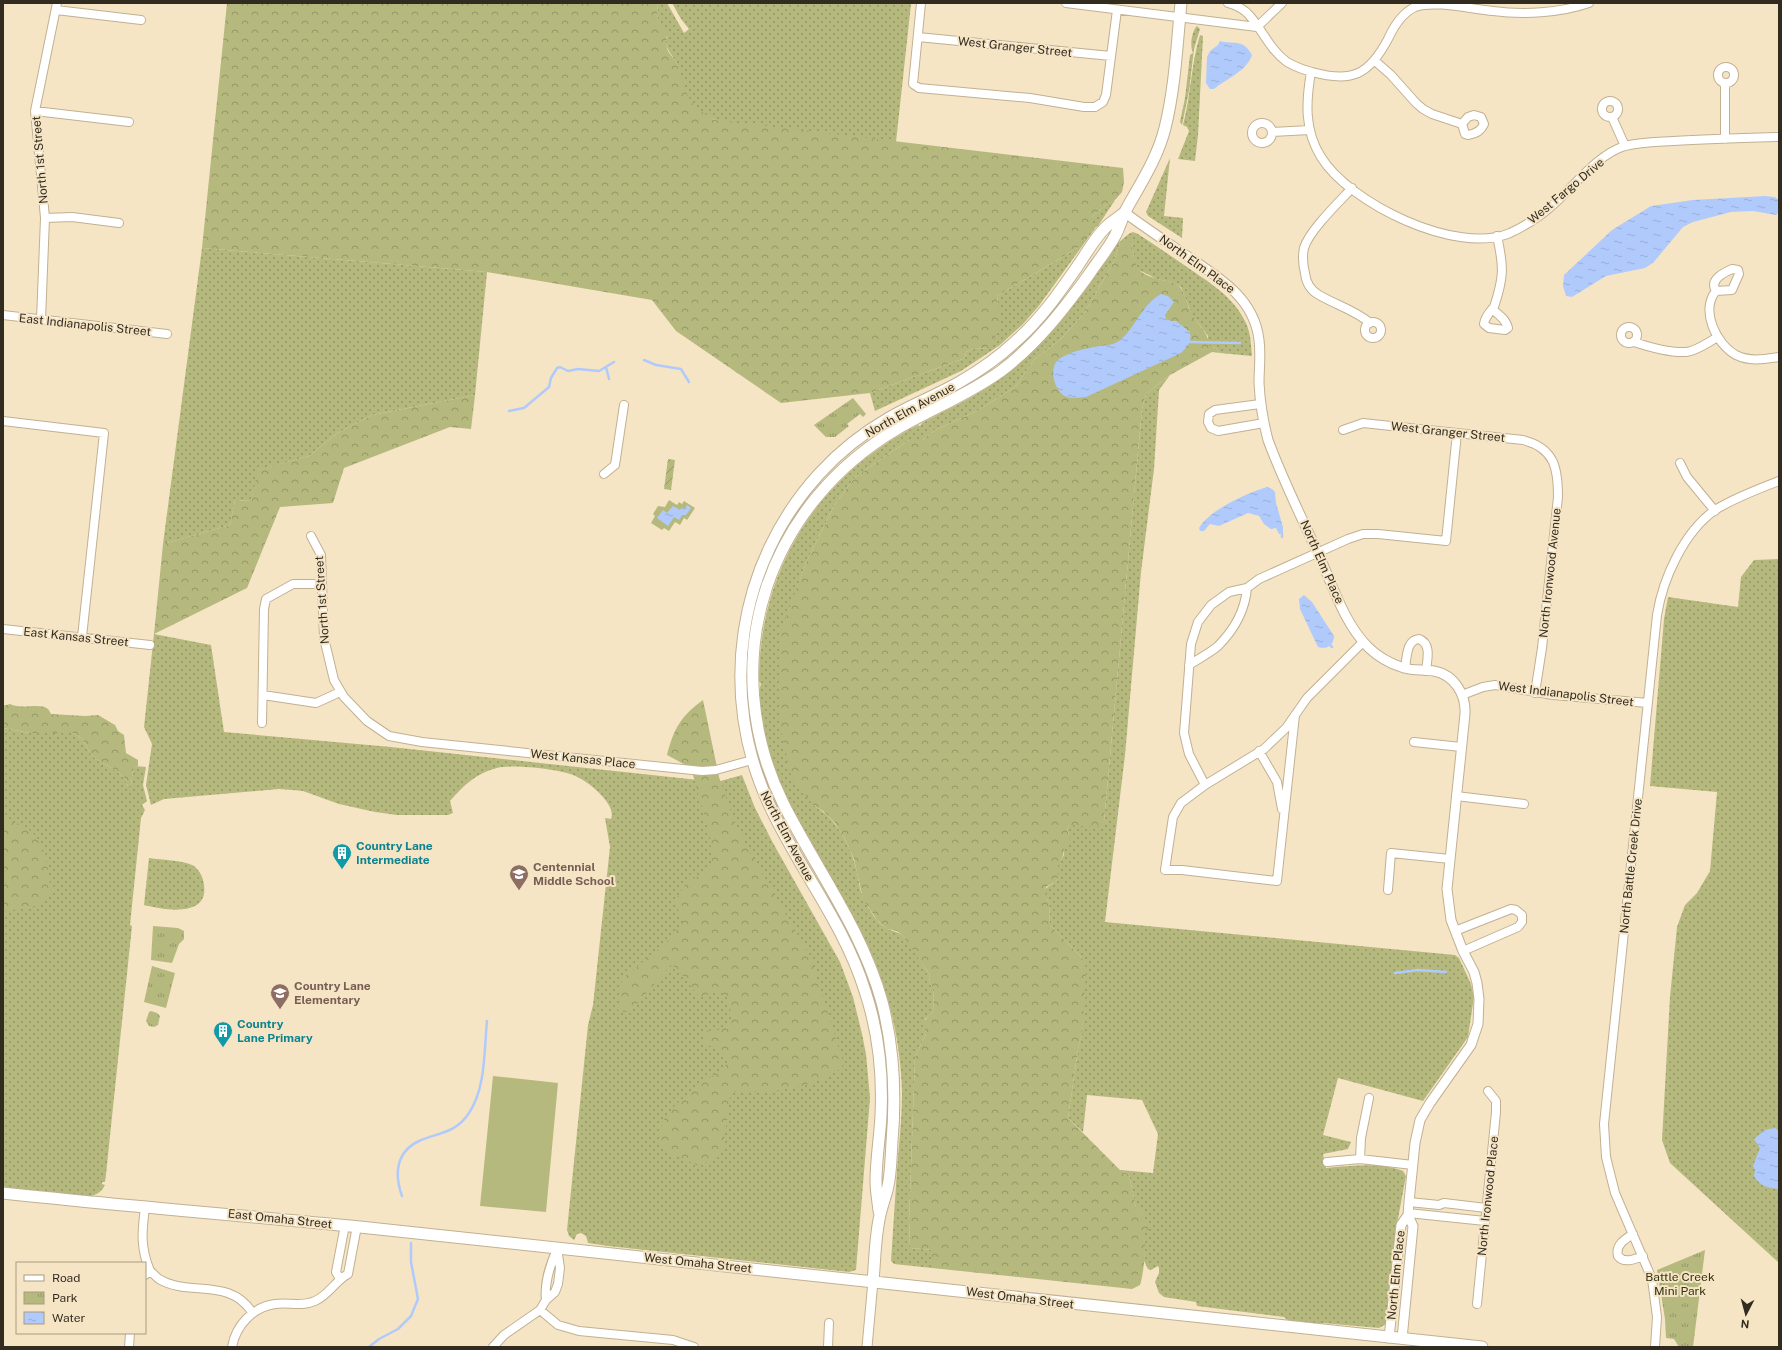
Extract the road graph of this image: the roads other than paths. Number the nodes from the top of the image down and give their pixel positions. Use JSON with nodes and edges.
{"nodes":[{"id":1,"x":921,"y":3,"type":"edge"},
{"id":2,"x":1066,"y":3,"type":"edge"},
{"id":3,"x":1181,"y":3,"type":"edge"},
{"id":4,"x":1228,"y":3,"type":"edge"},
{"id":5,"x":1282,"y":3,"type":"edge"},
{"id":6,"x":1589,"y":3,"type":"edge"},
{"id":7,"x":1422,"y":4,"type":"edge"},
{"id":8,"x":57,"y":6,"type":"edge"},
{"id":9,"x":1117,"y":10,"type":"junction"},
{"id":10,"x":1180,"y":16,"type":"junction"},
{"id":11,"x":141,"y":20,"type":"dead end"},
{"id":12,"x":1257,"y":27,"type":"junction"},
{"id":13,"x":918,"y":37,"type":"junction"},
{"id":14,"x":1111,"y":56,"type":"junction"},
{"id":15,"x":1375,"y":61,"type":"junction"},
{"id":16,"x":1311,"y":72,"type":"junction"},
{"id":17,"x":1725,"y":83,"type":"dead end"},
{"id":18,"x":35,"y":111,"type":"junction"},
{"id":19,"x":1612,"y":117,"type":"dead end"},
{"id":20,"x":129,"y":122,"type":"dead end"},
{"id":21,"x":1462,"y":124,"type":"dead end"},
{"id":22,"x":1310,"y":130,"type":"junction"},
{"id":23,"x":1272,"y":132,"type":"dead end"},
{"id":24,"x":1779,"y":138,"type":"edge"},
{"id":25,"x":1726,"y":139,"type":"junction"},
{"id":26,"x":1625,"y":146,"type":"junction"},
{"id":27,"x":1352,"y":188,"type":"junction"},
{"id":28,"x":1124,"y":212,"type":"junction"},
{"id":29,"x":45,"y":218,"type":"junction"},
{"id":30,"x":120,"y":222,"type":"dead end"},
{"id":31,"x":1497,"y":236,"type":"junction"},
{"id":32,"x":1716,"y":292,"type":"dead end"},
{"id":33,"x":1492,"y":309,"type":"dead end"},
{"id":34,"x":3,"y":315,"type":"edge"},
{"id":35,"x":41,"y":320,"type":"junction"},
{"id":36,"x":1370,"y":323,"type":"dead end"},
{"id":37,"x":167,"y":334,"type":"dead end"},
{"id":38,"x":1718,"y":337,"type":"junction"},
{"id":39,"x":1634,"y":342,"type":"dead end"},
{"id":40,"x":1779,"y":357,"type":"edge"},
{"id":41,"x":1260,"y":404,"type":"junction"},
{"id":42,"x":624,"y":405,"type":"dead end"},
{"id":43,"x":3,"y":421,"type":"edge"},
{"id":44,"x":1264,"y":423,"type":"junction"},
{"id":45,"x":1343,"y":430,"type":"dead end"},
{"id":46,"x":1457,"y":433,"type":"junction"},
{"id":47,"x":1549,"y":456,"type":"joint"},
{"id":48,"x":832,"y":460,"type":"junction"},
{"id":49,"x":1680,"y":463,"type":"dead end"},
{"id":50,"x":841,"y":470,"type":"junction"},
{"id":51,"x":604,"y":474,"type":"dead end"},
{"id":52,"x":1779,"y":481,"type":"edge"},
{"id":53,"x":1715,"y":511,"type":"junction"},
{"id":54,"x":311,"y":536,"type":"dead end"},
{"id":55,"x":1317,"y":553,"type":"junction"},
{"id":56,"x":322,"y":584,"type":"junction"},
{"id":57,"x":754,"y":584,"type":"junction"},
{"id":58,"x":1247,"y":588,"type":"junction"},
{"id":59,"x":766,"y":589,"type":"junction"},
{"id":60,"x":3,"y":629,"type":"edge"},
{"id":61,"x":82,"y":638,"type":"junction"},
{"id":62,"x":1363,"y":642,"type":"junction"},
{"id":63,"x":150,"y":645,"type":"dead end"},
{"id":64,"x":1189,"y":665,"type":"junction"},
{"id":65,"x":1405,"y":668,"type":"junction"},
{"id":66,"x":1426,"y":670,"type":"junction"},
{"id":67,"x":340,"y":692,"type":"junction"},
{"id":68,"x":1535,"y":693,"type":"junction"},
{"id":69,"x":263,"y":695,"type":"junction"},
{"id":70,"x":1462,"y":695,"type":"junction"},
{"id":71,"x":1648,"y":703,"type":"junction"},
{"id":72,"x":1295,"y":715,"type":"junction"},
{"id":73,"x":262,"y":722,"type":"dead end"},
{"id":74,"x":413,"y":741,"type":"joint"},
{"id":75,"x":1414,"y":742,"type":"dead end"},
{"id":76,"x":1461,"y":747,"type":"junction"},
{"id":77,"x":1259,"y":752,"type":"junction"},
{"id":78,"x":764,"y":757,"type":"junction"},
{"id":79,"x":752,"y":760,"type":"junction"},
{"id":80,"x":1205,"y":785,"type":"junction"},
{"id":81,"x":1456,"y":796,"type":"junction"},
{"id":82,"x":1524,"y":804,"type":"dead end"},
{"id":83,"x":1284,"y":818,"type":"junction"},
{"id":84,"x":1450,"y":859,"type":"junction"},
{"id":85,"x":1388,"y":890,"type":"dead end"},
{"id":86,"x":1455,"y":932,"type":"junction"},
{"id":87,"x":1463,"y":951,"type":"junction"},
{"id":88,"x":1488,"y":1091,"type":"dead end"},
{"id":89,"x":1370,"y":1098,"type":"dead end"},
{"id":90,"x":1360,"y":1159,"type":"junction"},
{"id":91,"x":1327,"y":1162,"type":"dead end"},
{"id":92,"x":1413,"y":1164,"type":"junction"},
{"id":93,"x":3,"y":1193,"type":"edge"},
{"id":94,"x":1409,"y":1202,"type":"junction"},
{"id":95,"x":145,"y":1207,"type":"junction"},
{"id":96,"x":1486,"y":1208,"type":"junction"},
{"id":97,"x":1408,"y":1214,"type":"junction"},
{"id":98,"x":880,"y":1215,"type":"junction"},
{"id":99,"x":1485,"y":1221,"type":"junction"},
{"id":100,"x":351,"y":1226,"type":"junction"},
{"id":101,"x":1633,"y":1234,"type":"junction"},
{"id":102,"x":558,"y":1248,"type":"junction"},
{"id":103,"x":1643,"y":1256,"type":"junction"},
{"id":104,"x":339,"y":1260,"type":"junction"},
{"id":105,"x":146,"y":1262,"type":"edge"},
{"id":106,"x":350,"y":1262,"type":"junction"},
{"id":107,"x":147,"y":1273,"type":"edge"},
{"id":108,"x":340,"y":1279,"type":"junction"},
{"id":109,"x":873,"y":1281,"type":"junction"},
{"id":110,"x":1477,"y":1304,"type":"dead end"},
{"id":111,"x":540,"y":1310,"type":"junction"},
{"id":112,"x":252,"y":1312,"type":"junction"},
{"id":113,"x":830,"y":1323,"type":"dead end"},
{"id":114,"x":130,"y":1334,"type":"edge"},
{"id":115,"x":1389,"y":1338,"type":"junction"},
{"id":116,"x":1402,"y":1339,"type":"junction"},
{"id":117,"x":128,"y":1347,"type":"edge"},
{"id":118,"x":232,"y":1347,"type":"edge"},
{"id":119,"x":493,"y":1347,"type":"edge"},
{"id":120,"x":694,"y":1347,"type":"edge"},
{"id":121,"x":828,"y":1347,"type":"edge"},
{"id":122,"x":867,"y":1347,"type":"edge"},
{"id":123,"x":1482,"y":1347,"type":"edge"},
{"id":124,"x":1655,"y":1347,"type":"edge"}],
"edges":[{"from":1,"to":13,"type":"street"},
{"from":2,"to":9,"type":"street"},
{"from":3,"to":10,"type":"main road"},
{"from":4,"to":12,"type":"street"},
{"from":5,"to":12,"type":"street"},
{"from":6,"to":7,"type":"street"},
{"from":7,"to":15,"type":"street"},
{"from":8,"to":11,"type":"street"},
{"from":8,"to":18,"type":"street","name":"North 1st Street"},
{"from":9,"to":10,"type":"street"},
{"from":9,"to":14,"type":"street"},
{"from":10,"to":12,"type":"street"},
{"from":10,"to":28,"type":"main road"},
{"from":12,"to":16,"type":"street"},
{"from":13,"to":14,"type":"street","name":"West Granger Street"},
{"from":13,"to":14,"type":"street"},
{"from":15,"to":16,"type":"street"},
{"from":15,"to":21,"type":"street"},
{"from":16,"to":22,"type":"street","name":"West Fargo Drive"},
{"from":17,"to":25,"type":"street"},
{"from":18,"to":20,"type":"street"},
{"from":18,"to":29,"type":"street","name":"North 1st Street"},
{"from":19,"to":26,"type":"street"},
{"from":22,"to":23,"type":"street"},
{"from":22,"to":27,"type":"street","name":"West Fargo Drive"},
{"from":24,"to":25,"type":"street","name":"West Fargo Drive"},
{"from":25,"to":26,"type":"street","name":"West Fargo Drive"},
{"from":26,"to":31,"type":"street","name":"West Fargo Drive"},
{"from":27,"to":31,"type":"street","name":"West Fargo Drive"},
{"from":27,"to":36,"type":"street"},
{"from":28,"to":41,"type":"street","name":"North Elm Place"},
{"from":28,"to":48,"type":"main road","name":"North Elm Avenue"},
{"from":28,"to":50,"type":"main road","name":"North Elm Avenue"},
{"from":29,"to":30,"type":"street"},
{"from":29,"to":35,"type":"street","name":"North 1st Street"},
{"from":31,"to":33,"type":"street"},
{"from":32,"to":38,"type":"street"},
{"from":34,"to":35,"type":"street","name":"East Indianapolis Street"},
{"from":35,"to":37,"type":"street","name":"East Indianapolis Street"},
{"from":38,"to":39,"type":"street"},
{"from":38,"to":40,"type":"street"},
{"from":41,"to":44,"type":"street","name":"North Elm Place"},
{"from":41,"to":44,"type":"street"},
{"from":42,"to":51,"type":"street"},
{"from":43,"to":61,"type":"street"},
{"from":44,"to":55,"type":"street","name":"North Elm Place"},
{"from":45,"to":46,"type":"street","name":"West Granger Street"},
{"from":46,"to":47,"type":"street","name":"West Granger Street"},
{"from":46,"to":55,"type":"street"},
{"from":47,"to":68,"type":"street","name":"North Ironwood Avenue"},
{"from":48,"to":50,"type":"main road"},
{"from":48,"to":57,"type":"main road","name":"North Elm Avenue"},
{"from":49,"to":53,"type":"street"},
{"from":50,"to":59,"type":"main road","name":"North Elm Avenue"},
{"from":52,"to":53,"type":"street"},
{"from":53,"to":71,"type":"street","name":"North Battle Creek Drive"},
{"from":54,"to":56,"type":"street","name":"North 1st Street"},
{"from":55,"to":58,"type":"street"},
{"from":55,"to":62,"type":"street","name":"North Elm Place"},
{"from":56,"to":67,"type":"street","name":"North 1st Street"},
{"from":56,"to":69,"type":"street"},
{"from":57,"to":59,"type":"main road"},
{"from":57,"to":79,"type":"main road","name":"North Elm Avenue"},
{"from":58,"to":64,"type":"street"},
{"from":58,"to":64,"type":"street"},
{"from":59,"to":78,"type":"main road","name":"North Elm Avenue"},
{"from":60,"to":61,"type":"street","name":"East Kansas Street"},
{"from":61,"to":63,"type":"street","name":"East Kansas Street"},
{"from":62,"to":65,"type":"street","name":"North Elm Place"},
{"from":62,"to":72,"type":"street"},
{"from":64,"to":80,"type":"street"},
{"from":65,"to":66,"type":"street","name":"North Elm Place"},
{"from":65,"to":66,"type":"street"},
{"from":66,"to":70,"type":"street","name":"North Elm Place"},
{"from":67,"to":69,"type":"street"},
{"from":67,"to":74,"type":"street","name":"North 1st Street"},
{"from":68,"to":70,"type":"street","name":"West Indianapolis Street"},
{"from":68,"to":71,"type":"street","name":"West Indianapolis Street"},
{"from":69,"to":73,"type":"street"},
{"from":70,"to":76,"type":"street","name":"North Elm Place"},
{"from":71,"to":101,"type":"street","name":"North Battle Creek Drive"},
{"from":72,"to":77,"type":"street"},
{"from":72,"to":83,"type":"street"},
{"from":74,"to":79,"type":"street","name":"West Kansas Place"},
{"from":75,"to":76,"type":"street"},
{"from":76,"to":81,"type":"street","name":"North Elm Place"},
{"from":77,"to":80,"type":"street"},
{"from":77,"to":83,"type":"street"},
{"from":78,"to":79,"type":"main road"},
{"from":78,"to":98,"type":"main road","name":"North Elm Avenue"},
{"from":79,"to":98,"type":"main road","name":"North Elm Avenue"},
{"from":80,"to":83,"type":"street"},
{"from":81,"to":82,"type":"street"},
{"from":81,"to":84,"type":"street","name":"North Elm Place"},
{"from":84,"to":85,"type":"street"},
{"from":84,"to":86,"type":"street","name":"North Elm Place"},
{"from":86,"to":87,"type":"street","name":"North Elm Place"},
{"from":86,"to":87,"type":"street"},
{"from":87,"to":92,"type":"street","name":"North Elm Place"},
{"from":88,"to":96,"type":"street","name":"North Ironwood Place"},
{"from":89,"to":90,"type":"street"},
{"from":90,"to":91,"type":"street"},
{"from":90,"to":92,"type":"street"},
{"from":92,"to":94,"type":"street","name":"North Elm Place"},
{"from":93,"to":95,"type":"main road","name":"East Omaha Street"},
{"from":94,"to":96,"type":"street"},
{"from":94,"to":97,"type":"street","name":"North Elm Place"},
{"from":95,"to":100,"type":"main road","name":"East Omaha Street"},
{"from":95,"to":105,"type":"street"},
{"from":96,"to":99,"type":"street","name":"North Ironwood Place"},
{"from":97,"to":99,"type":"street"},
{"from":97,"to":115,"type":"street","name":"North Elm Place"},
{"from":97,"to":116,"type":"street","name":"North Elm Place"},
{"from":98,"to":109,"type":"main road"},
{"from":99,"to":110,"type":"street","name":"North Ironwood Place"},
{"from":100,"to":102,"type":"main road","name":"East Omaha Street"},
{"from":100,"to":104,"type":"street"},
{"from":100,"to":106,"type":"street"},
{"from":101,"to":103,"type":"street","name":"North Battle Creek Drive"},
{"from":101,"to":103,"type":"street"},
{"from":102,"to":109,"type":"main road","name":"West Omaha Street"},
{"from":102,"to":111,"type":"street"},
{"from":103,"to":124,"type":"street","name":"North Battle Creek Drive"},
{"from":104,"to":106,"type":"street"},
{"from":104,"to":108,"type":"street"},
{"from":106,"to":108,"type":"street"},
{"from":107,"to":112,"type":"street"},
{"from":108,"to":112,"type":"street"},
{"from":109,"to":115,"type":"main road","name":"West Omaha Street"},
{"from":109,"to":122,"type":"street"},
{"from":111,"to":119,"type":"street"},
{"from":111,"to":120,"type":"street"},
{"from":112,"to":118,"type":"street"},
{"from":113,"to":121,"type":"street"},
{"from":114,"to":117,"type":"street"},
{"from":115,"to":116,"type":"main road","name":"West Omaha Street"},
{"from":116,"to":123,"type":"main road","name":"West Omaha Street"}]}
